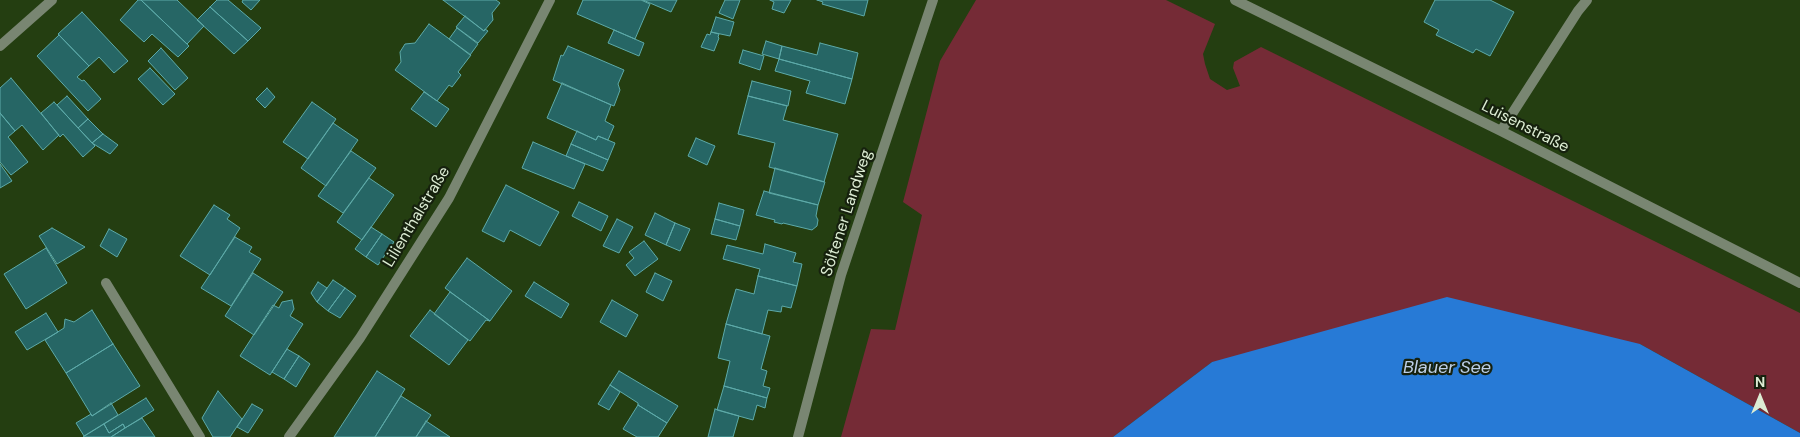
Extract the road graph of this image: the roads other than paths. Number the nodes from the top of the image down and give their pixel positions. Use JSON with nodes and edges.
{"nodes":[{"id":1,"x":52,"y":0,"type":"edge"},
{"id":2,"x":550,"y":0,"type":"edge"},
{"id":3,"x":932,"y":0,"type":"edge"},
{"id":4,"x":1235,"y":0,"type":"edge"},
{"id":5,"x":1587,"y":0,"type":"edge"},
{"id":6,"x":0,"y":46,"type":"edge"},
{"id":7,"x":1501,"y":131,"type":"junction"},
{"id":8,"x":106,"y":283,"type":"dead end"},
{"id":9,"x":1800,"y":283,"type":"edge"},
{"id":10,"x":200,"y":437,"type":"edge"},
{"id":11,"x":289,"y":437,"type":"edge"},
{"id":12,"x":798,"y":437,"type":"edge"}],
"edges":[{"from":1,"to":6,"type":"street"},
{"from":2,"to":11,"type":"street","name":"Lilienthalstraße"},
{"from":3,"to":12,"type":"street","name":"Söltener Landweg"},
{"from":4,"to":7,"type":"street","name":"Luisenstraße"},
{"from":5,"to":7,"type":"street"},
{"from":7,"to":9,"type":"street","name":"Luisenstraße"},
{"from":8,"to":10,"type":"street"}]}
